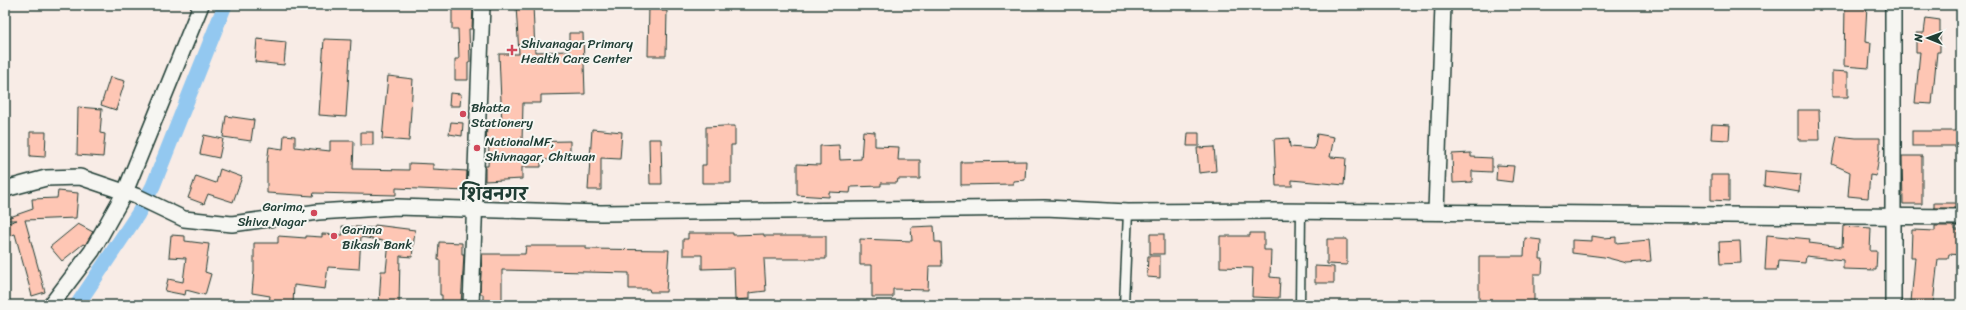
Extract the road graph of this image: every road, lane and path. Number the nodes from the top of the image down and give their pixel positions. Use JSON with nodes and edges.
{"nodes":[{"id":1,"x":202,"y":5,"type":"edge"},
{"id":2,"x":482,"y":5,"type":"edge"},
{"id":3,"x":1443,"y":5,"type":"edge"},
{"id":4,"x":1892,"y":5,"type":"edge"},
{"id":5,"x":5,"y":189,"type":"edge"},
{"id":6,"x":130,"y":194,"type":"junction"},
{"id":7,"x":474,"y":209,"type":"junction"},
{"id":8,"x":1301,"y":211,"type":"junction"},
{"id":9,"x":1128,"y":212,"type":"junction"},
{"id":10,"x":1436,"y":212,"type":"junction"},
{"id":11,"x":1892,"y":217,"type":"junction"},
{"id":12,"x":1961,"y":217,"type":"edge"},
{"id":13,"x":51,"y":305,"type":"edge"},
{"id":14,"x":472,"y":305,"type":"edge"},
{"id":15,"x":1124,"y":305,"type":"edge"},
{"id":16,"x":1300,"y":305,"type":"edge"},
{"id":17,"x":1892,"y":305,"type":"edge"}],
"edges":[{"from":1,"to":6,"type":"street"},
{"from":2,"to":7,"type":"street"},
{"from":3,"to":10,"type":"street"},
{"from":4,"to":11,"type":"street"},
{"from":5,"to":6,"type":"street"},
{"from":6,"to":7,"type":"street"},
{"from":6,"to":13,"type":"street"},
{"from":7,"to":9,"type":"street"},
{"from":7,"to":14,"type":"street"},
{"from":8,"to":9,"type":"street"},
{"from":8,"to":10,"type":"street"},
{"from":8,"to":16,"type":"lane"},
{"from":9,"to":15,"type":"lane"},
{"from":10,"to":11,"type":"street"},
{"from":11,"to":12,"type":"street"},
{"from":11,"to":17,"type":"street"}]}
